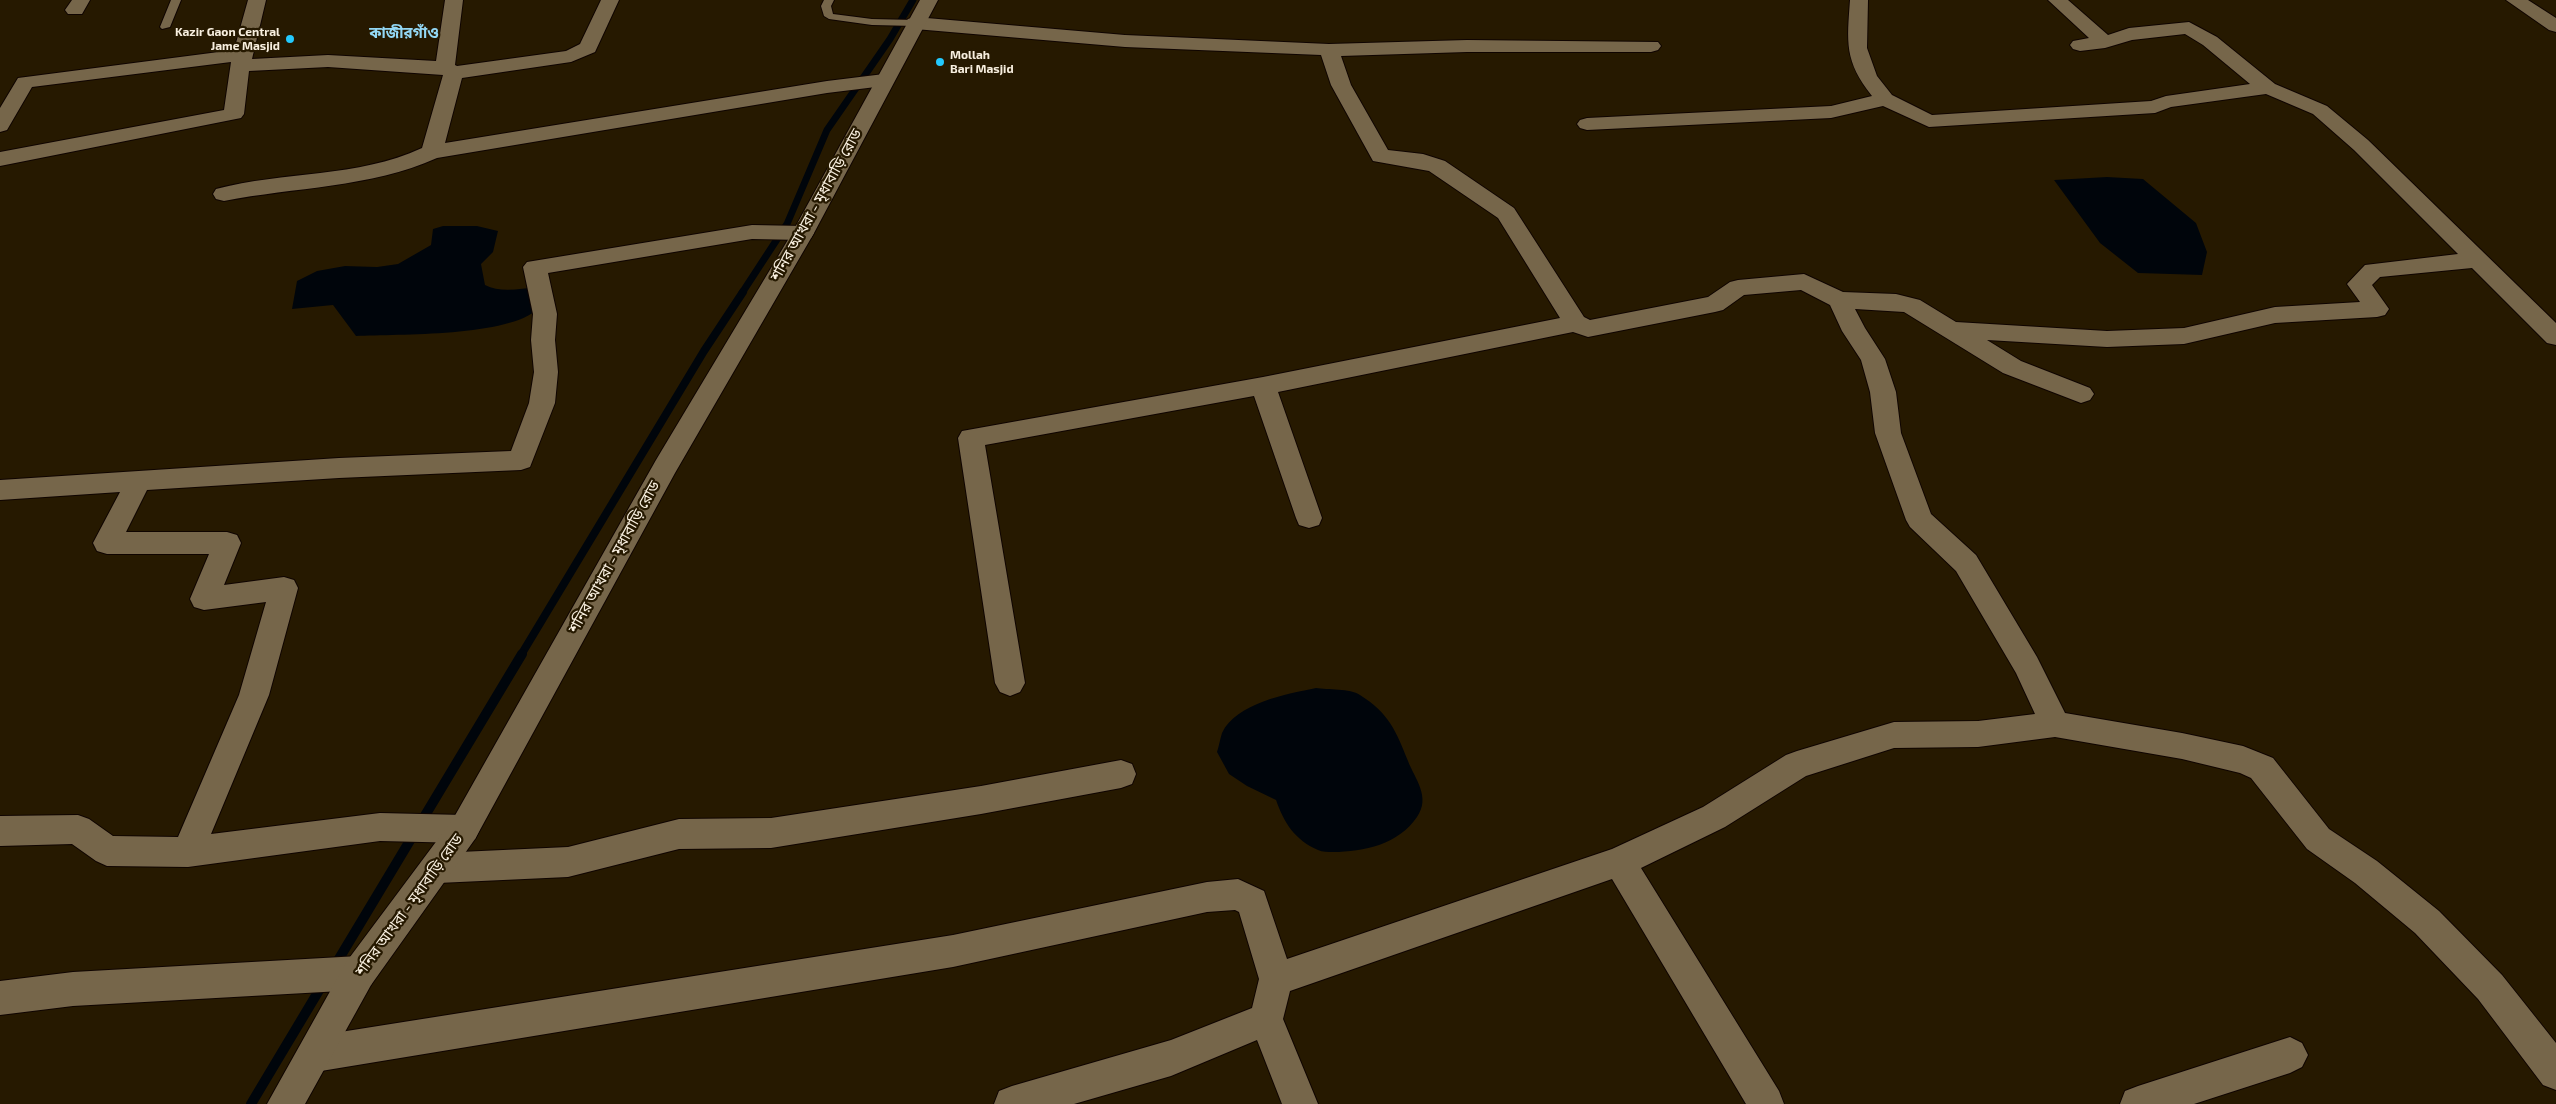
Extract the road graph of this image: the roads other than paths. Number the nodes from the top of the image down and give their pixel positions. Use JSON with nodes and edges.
{"nodes":[{"id":1,"x":176,"y":0,"type":"edge"},
{"id":2,"x":257,"y":0,"type":"edge"},
{"id":3,"x":454,"y":0,"type":"edge"},
{"id":4,"x":610,"y":0,"type":"edge"},
{"id":5,"x":829,"y":0,"type":"edge"},
{"id":6,"x":929,"y":0,"type":"edge"},
{"id":7,"x":1858,"y":0,"type":"edge"},
{"id":8,"x":2057,"y":0,"type":"edge"},
{"id":9,"x":2515,"y":0,"type":"edge"},
{"id":10,"x":915,"y":23,"type":"junction"},
{"id":11,"x":2556,"y":26,"type":"edge"},
{"id":12,"x":165,"y":27,"type":"dead end"},
{"id":13,"x":2105,"y":42,"type":"junction"},
{"id":14,"x":2080,"y":45,"type":"dead end"},
{"id":15,"x":1651,"y":46,"type":"dead end"},
{"id":16,"x":1329,"y":50,"type":"junction"},
{"id":17,"x":242,"y":60,"type":"junction"},
{"id":18,"x":449,"y":70,"type":"junction"},
{"id":19,"x":877,"y":81,"type":"junction"},
{"id":20,"x":2268,"y":88,"type":"junction"},
{"id":21,"x":1885,"y":100,"type":"junction"},
{"id":22,"x":1587,"y":124,"type":"dead end"},
{"id":23,"x":0,"y":126,"type":"edge"},
{"id":24,"x":432,"y":152,"type":"junction"},
{"id":25,"x":0,"y":159,"type":"edge"},
{"id":26,"x":224,"y":194,"type":"dead end"},
{"id":27,"x":796,"y":233,"type":"junction"},
{"id":28,"x":2477,"y":260,"type":"junction"},
{"id":29,"x":1840,"y":300,"type":"junction"},
{"id":30,"x":1574,"y":323,"type":"junction"},
{"id":31,"x":1948,"y":330,"type":"junction"},
{"id":32,"x":2556,"y":337,"type":"edge"},
{"id":33,"x":1263,"y":386,"type":"junction"},
{"id":34,"x":2081,"y":394,"type":"dead end"},
{"id":35,"x":138,"y":482,"type":"junction"},
{"id":36,"x":0,"y":490,"type":"edge"},
{"id":37,"x":1309,"y":518,"type":"dead end"},
{"id":38,"x":1010,"y":683,"type":"dead end"},
{"id":39,"x":2055,"y":724,"type":"junction"},
{"id":40,"x":1121,"y":774,"type":"dead end"},
{"id":41,"x":456,"y":828,"type":"junction"},
{"id":42,"x":0,"y":831,"type":"edge"},
{"id":43,"x":188,"y":852,"type":"junction"},
{"id":44,"x":1619,"y":862,"type":"junction"},
{"id":45,"x":438,"y":868,"type":"junction"},
{"id":46,"x":359,"y":973,"type":"junction"},
{"id":47,"x":1276,"y":979,"type":"junction"},
{"id":48,"x":0,"y":998,"type":"edge"},
{"id":49,"x":1266,"y":1019,"type":"junction"},
{"id":50,"x":316,"y":1054,"type":"junction"},
{"id":51,"x":2290,"y":1056,"type":"dead end"},
{"id":52,"x":2556,"y":1072,"type":"edge"},
{"id":53,"x":285,"y":1104,"type":"edge"},
{"id":54,"x":1012,"y":1104,"type":"edge"},
{"id":55,"x":1300,"y":1104,"type":"edge"},
{"id":56,"x":1766,"y":1104,"type":"edge"},
{"id":57,"x":2138,"y":1104,"type":"edge"}],
"edges":[{"from":1,"to":12,"type":"lane"},
{"from":2,"to":17,"type":"street"},
{"from":3,"to":18,"type":"street"},
{"from":4,"to":18,"type":"street"},
{"from":5,"to":10,"type":"lane"},
{"from":6,"to":10,"type":"street","name":"শনির আখরা - মৃধাবাড়ি রোড"},
{"from":7,"to":21,"type":"street"},
{"from":8,"to":13,"type":"street"},
{"from":9,"to":11,"type":"street"},
{"from":10,"to":16,"type":"street"},
{"from":10,"to":19,"type":"street","name":"শনির আখরা - মৃধাবাড়ি রোড"},
{"from":13,"to":14,"type":"street"},
{"from":13,"to":20,"type":"street"},
{"from":15,"to":16,"type":"street"},
{"from":16,"to":30,"type":"street"},
{"from":17,"to":18,"type":"street"},
{"from":17,"to":23,"type":"street"},
{"from":17,"to":25,"type":"street"},
{"from":18,"to":24,"type":"street"},
{"from":19,"to":24,"type":"street"},
{"from":19,"to":27,"type":"street","name":"শনির আখরা - মৃধাবাড়ি রোড"},
{"from":20,"to":21,"type":"street"},
{"from":20,"to":28,"type":"street"},
{"from":21,"to":22,"type":"street"},
{"from":24,"to":26,"type":"street"},
{"from":27,"to":35,"type":"street"},
{"from":27,"to":41,"type":"street","name":"শনির আখরা - মৃধাবাড়ি রোড"},
{"from":28,"to":31,"type":"street"},
{"from":28,"to":32,"type":"street"},
{"from":29,"to":30,"type":"street"},
{"from":29,"to":31,"type":"street"},
{"from":29,"to":39,"type":"street"},
{"from":30,"to":33,"type":"street"},
{"from":31,"to":34,"type":"street"},
{"from":33,"to":37,"type":"street"},
{"from":33,"to":38,"type":"street"},
{"from":35,"to":36,"type":"street"},
{"from":35,"to":43,"type":"street"},
{"from":39,"to":44,"type":"street"},
{"from":39,"to":52,"type":"street"},
{"from":40,"to":45,"type":"street"},
{"from":41,"to":43,"type":"street"},
{"from":41,"to":45,"type":"street","name":"শনির আখরা - মৃধাবাড়ি রোড"},
{"from":42,"to":43,"type":"street"},
{"from":44,"to":47,"type":"street"},
{"from":44,"to":56,"type":"street"},
{"from":45,"to":46,"type":"street","name":"শনির আখরা - মৃধাবাড়ি রোড"},
{"from":46,"to":48,"type":"street"},
{"from":46,"to":50,"type":"street","name":"শনির আখরা - মৃধাবাড়ি রোড"},
{"from":47,"to":49,"type":"street"},
{"from":47,"to":50,"type":"street"},
{"from":49,"to":54,"type":"street"},
{"from":49,"to":55,"type":"street"},
{"from":50,"to":53,"type":"street","name":"শনির আখরা - মৃধাবাড়ি রোড"},
{"from":51,"to":57,"type":"street"}]}
